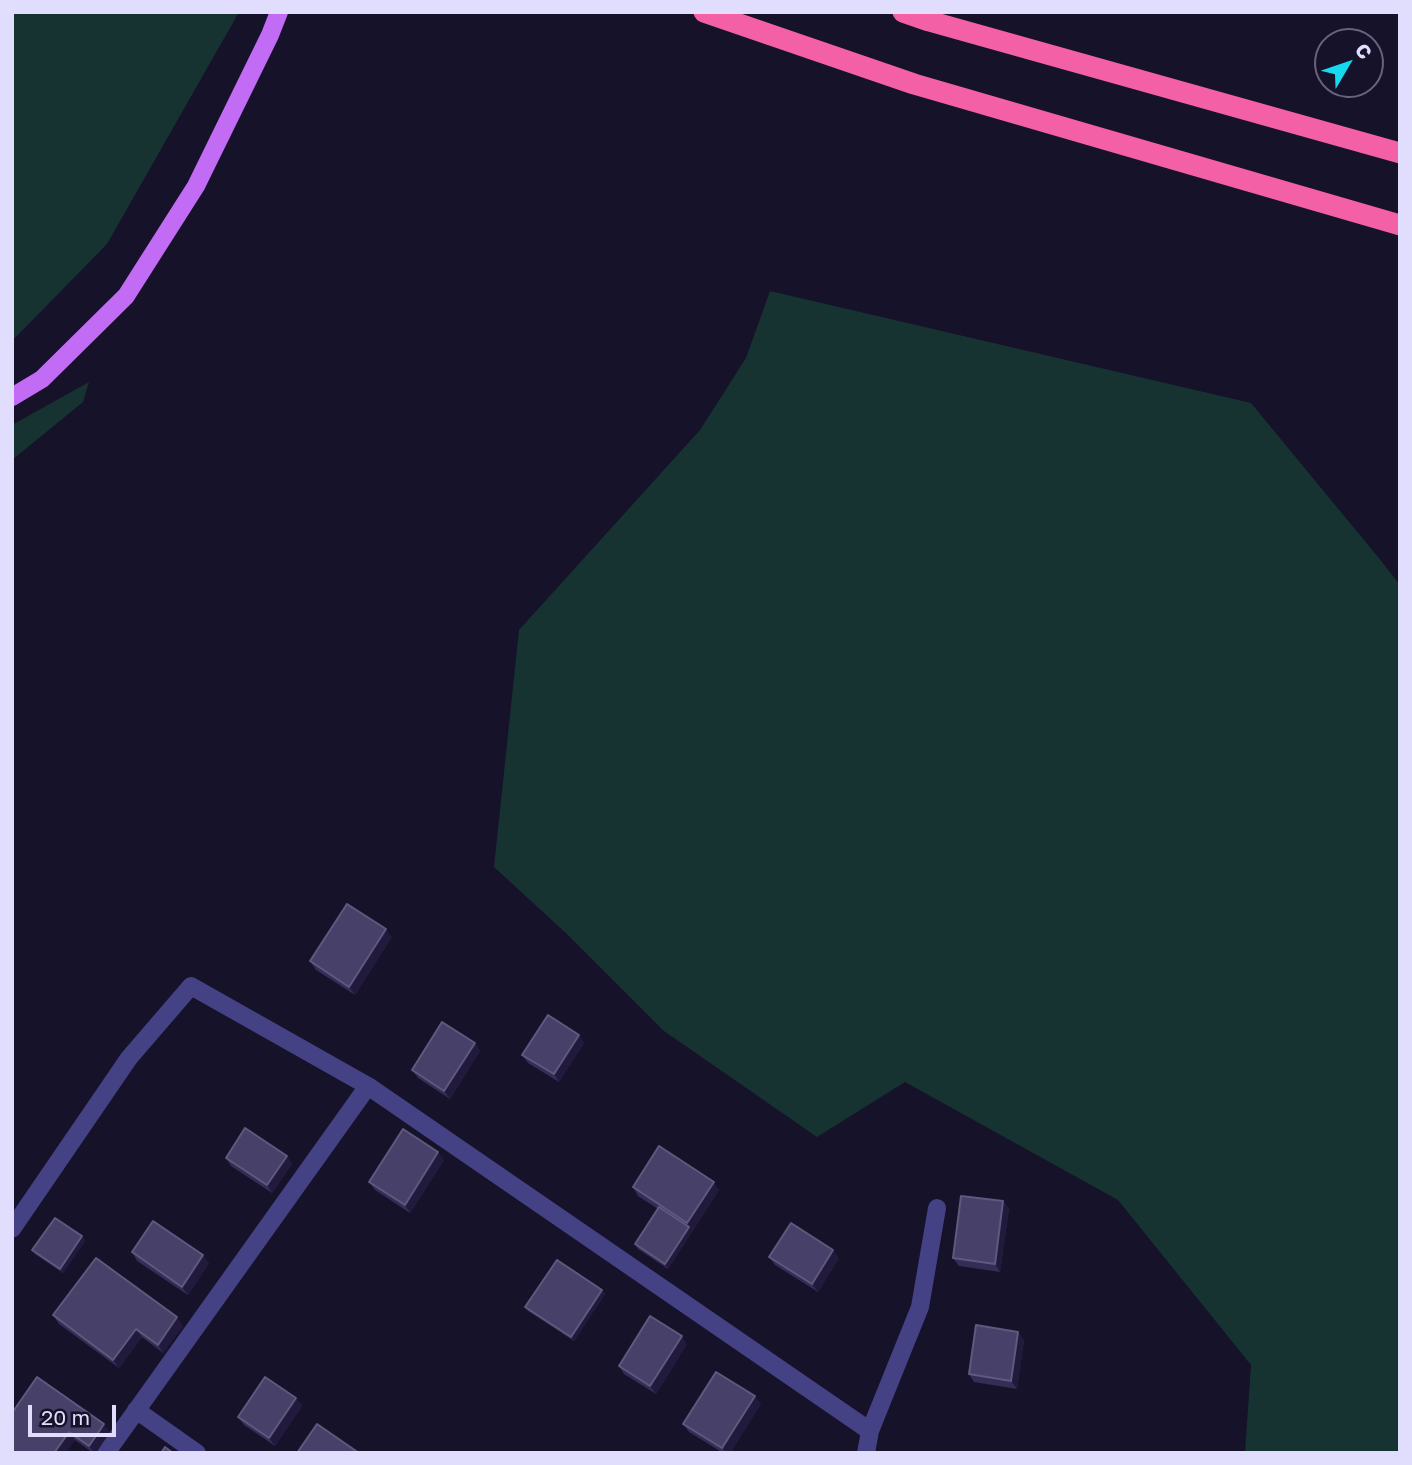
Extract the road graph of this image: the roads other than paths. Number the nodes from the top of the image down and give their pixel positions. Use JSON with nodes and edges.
{"nodes":[{"id":1,"x":279,"y":12,"type":"edge"},
{"id":2,"x":704,"y":12,"type":"edge"},
{"id":3,"x":903,"y":12,"type":"edge"},
{"id":4,"x":1400,"y":153,"type":"edge"},
{"id":5,"x":1400,"y":225,"type":"edge"},
{"id":6,"x":12,"y":397,"type":"edge"},
{"id":7,"x":368,"y":1086,"type":"junction"},
{"id":8,"x":937,"y":1208,"type":"dead end"},
{"id":9,"x":12,"y":1228,"type":"edge"},
{"id":10,"x":136,"y":1410,"type":"junction"},
{"id":11,"x":870,"y":1430,"type":"junction"},
{"id":12,"x":106,"y":1453,"type":"edge"},
{"id":13,"x":197,"y":1453,"type":"edge"},
{"id":14,"x":866,"y":1453,"type":"edge"}],
"edges":[{"from":1,"to":6,"type":"main road"},
{"from":2,"to":5,"type":"highway"},
{"from":3,"to":4,"type":"highway"},
{"from":7,"to":9,"type":"lane"},
{"from":7,"to":10,"type":"lane"},
{"from":7,"to":11,"type":"lane"},
{"from":8,"to":11,"type":"lane"},
{"from":10,"to":12,"type":"lane"},
{"from":10,"to":13,"type":"lane"},
{"from":11,"to":14,"type":"lane"}]}
